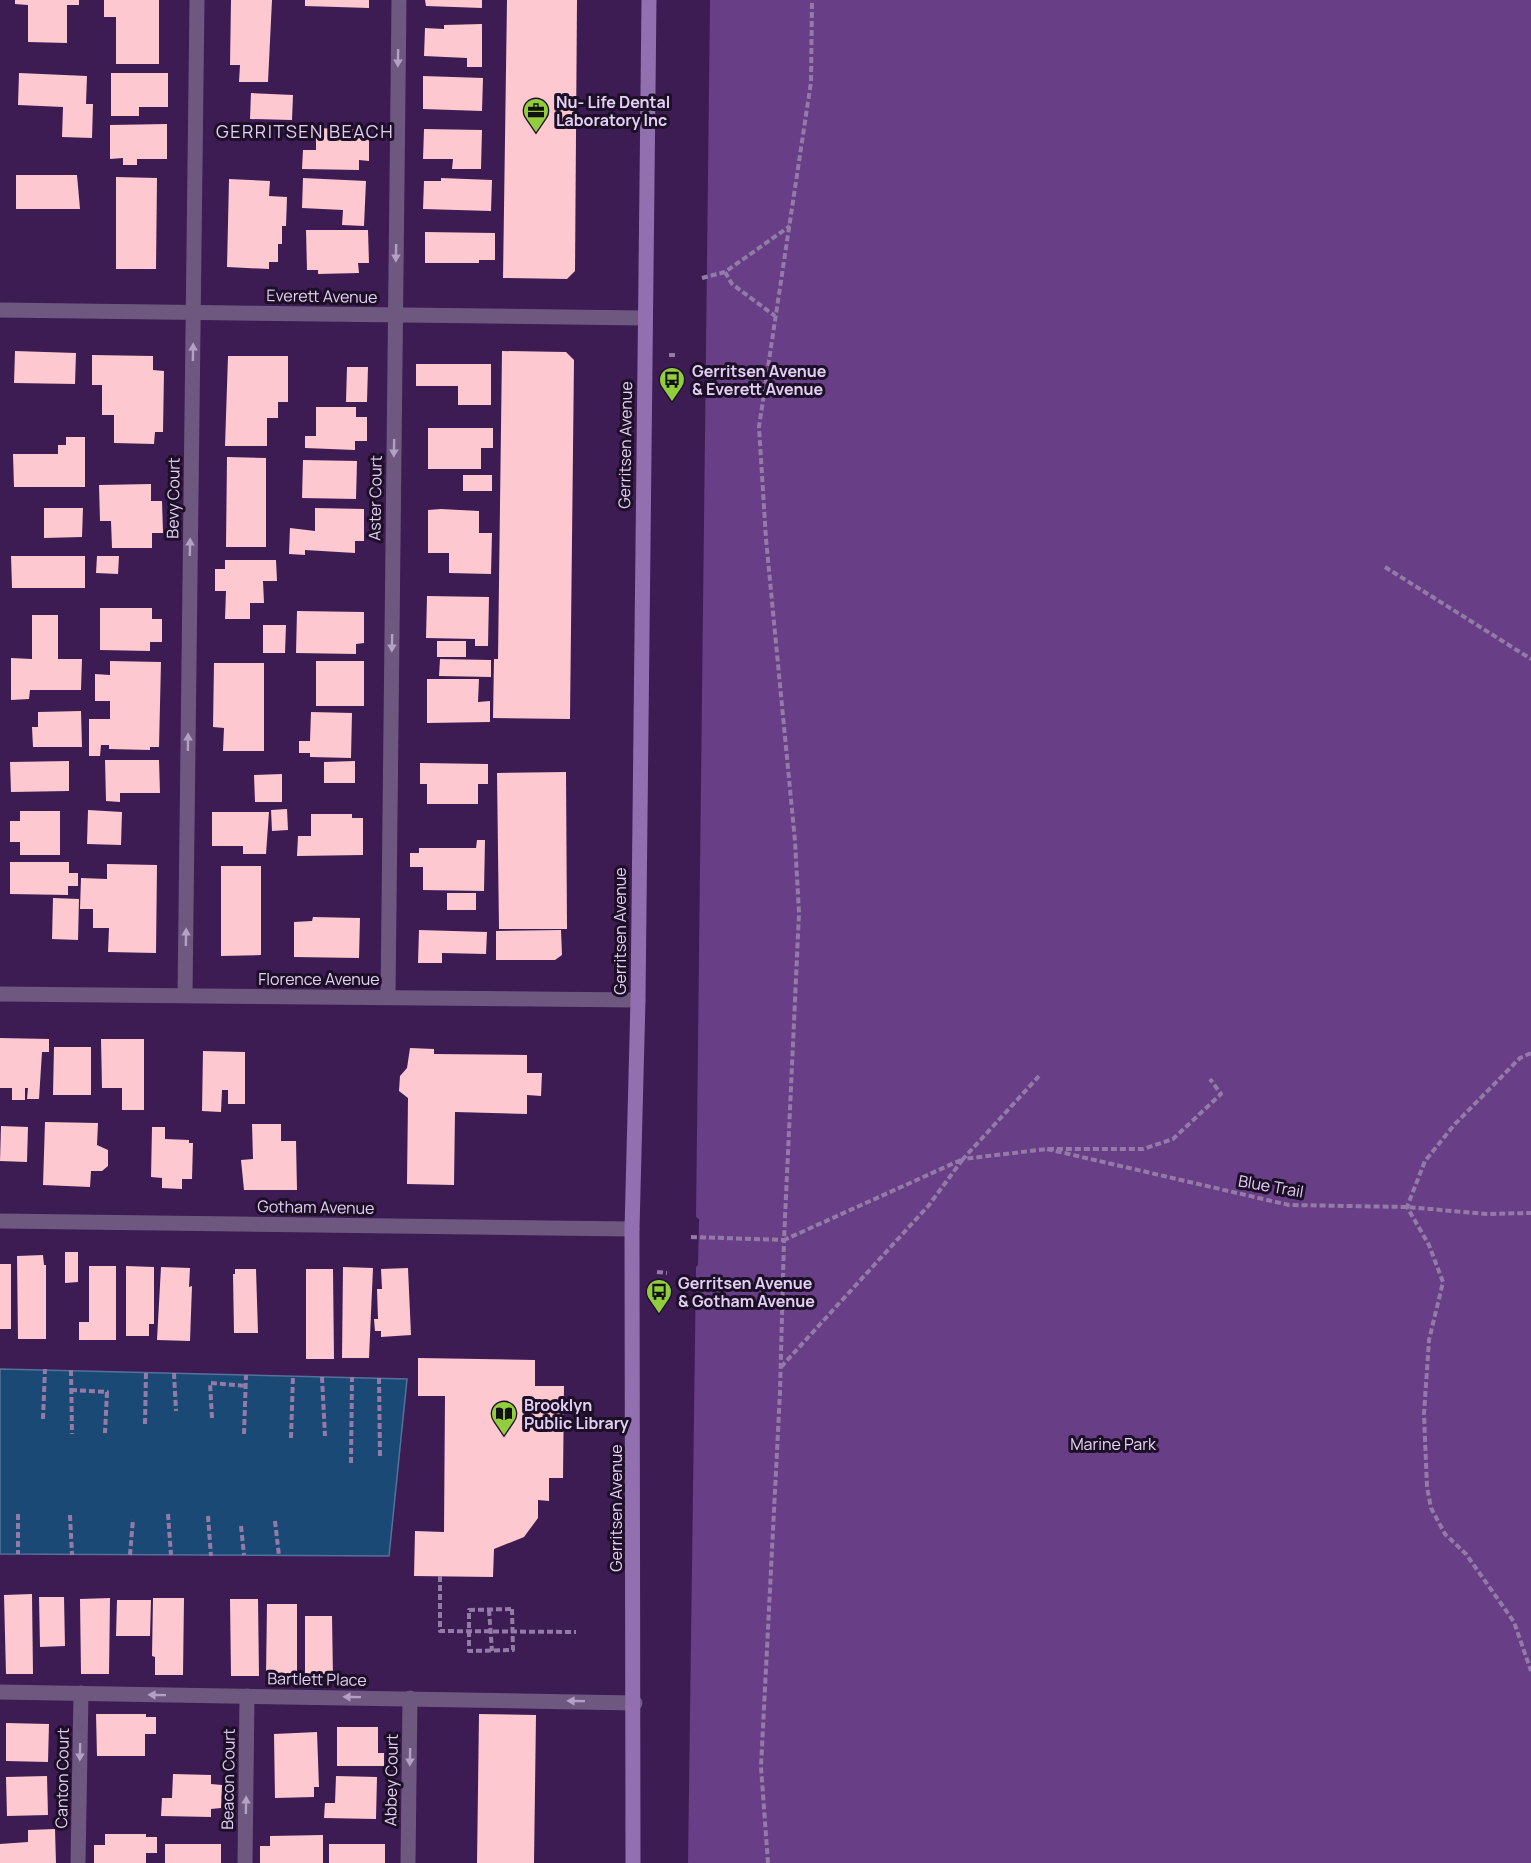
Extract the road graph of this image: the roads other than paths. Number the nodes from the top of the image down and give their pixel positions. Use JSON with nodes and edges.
{"nodes":[{"id":1,"x":197,"y":0,"type":"edge"},
{"id":2,"x":399,"y":0,"type":"edge"},
{"id":3,"x":649,"y":0,"type":"edge"},
{"id":4,"x":0,"y":310,"type":"edge"},
{"id":5,"x":194,"y":313,"type":"junction"},
{"id":6,"x":395,"y":315,"type":"junction"},
{"id":7,"x":644,"y":318,"type":"junction"},
{"id":8,"x":0,"y":993,"type":"edge"},
{"id":9,"x":185,"y":995,"type":"junction"},
{"id":10,"x":388,"y":997,"type":"junction"},
{"id":11,"x":638,"y":1000,"type":"junction"},
{"id":12,"x":0,"y":1221,"type":"edge"},
{"id":13,"x":632,"y":1229,"type":"junction"},
{"id":14,"x":0,"y":1692,"type":"edge"},
{"id":15,"x":81,"y":1693,"type":"junction"},
{"id":16,"x":247,"y":1696,"type":"junction"},
{"id":17,"x":410,"y":1698,"type":"junction"},
{"id":18,"x":634,"y":1703,"type":"junction"},
{"id":19,"x":78,"y":1863,"type":"edge"},
{"id":20,"x":245,"y":1863,"type":"edge"},
{"id":21,"x":408,"y":1863,"type":"edge"},
{"id":22,"x":633,"y":1863,"type":"edge"}],
"edges":[{"from":1,"to":5,"type":"street","name":"Bevy Court"},
{"from":2,"to":6,"type":"street","name":"Aster Court","one_way":true},
{"from":3,"to":7,"type":"main road","name":"Gerritsen Avenue"},
{"from":4,"to":5,"type":"street","name":"Everett Avenue"},
{"from":5,"to":6,"type":"street","name":"Everett Avenue"},
{"from":9,"to":5,"type":"street","name":"Bevy Court","one_way":true},
{"from":6,"to":7,"type":"street","name":"Everett Avenue"},
{"from":6,"to":10,"type":"street","name":"Aster Court","one_way":true},
{"from":7,"to":11,"type":"main road","name":"Gerritsen Avenue"},
{"from":8,"to":9,"type":"street","name":"Florence Avenue"},
{"from":9,"to":10,"type":"street","name":"Florence Avenue"},
{"from":10,"to":11,"type":"street","name":"Florence Avenue"},
{"from":11,"to":13,"type":"main road","name":"Gerritsen Avenue"},
{"from":12,"to":13,"type":"street","name":"Gotham Avenue"},
{"from":13,"to":18,"type":"main road","name":"Gerritsen Avenue"},
{"from":14,"to":15,"type":"street","name":"Bartlett Place"},
{"from":16,"to":15,"type":"street","name":"Bartlett Place","one_way":true},
{"from":15,"to":19,"type":"street","name":"Canton Court","one_way":true},
{"from":17,"to":16,"type":"street","name":"Bartlett Place","one_way":true},
{"from":20,"to":16,"type":"street","name":"Beacon Court","one_way":true},
{"from":18,"to":17,"type":"street","name":"Bartlett Place","one_way":true},
{"from":17,"to":21,"type":"street","name":"Abbey Court","one_way":true},
{"from":18,"to":22,"type":"main road","name":"Gerritsen Avenue"}]}
